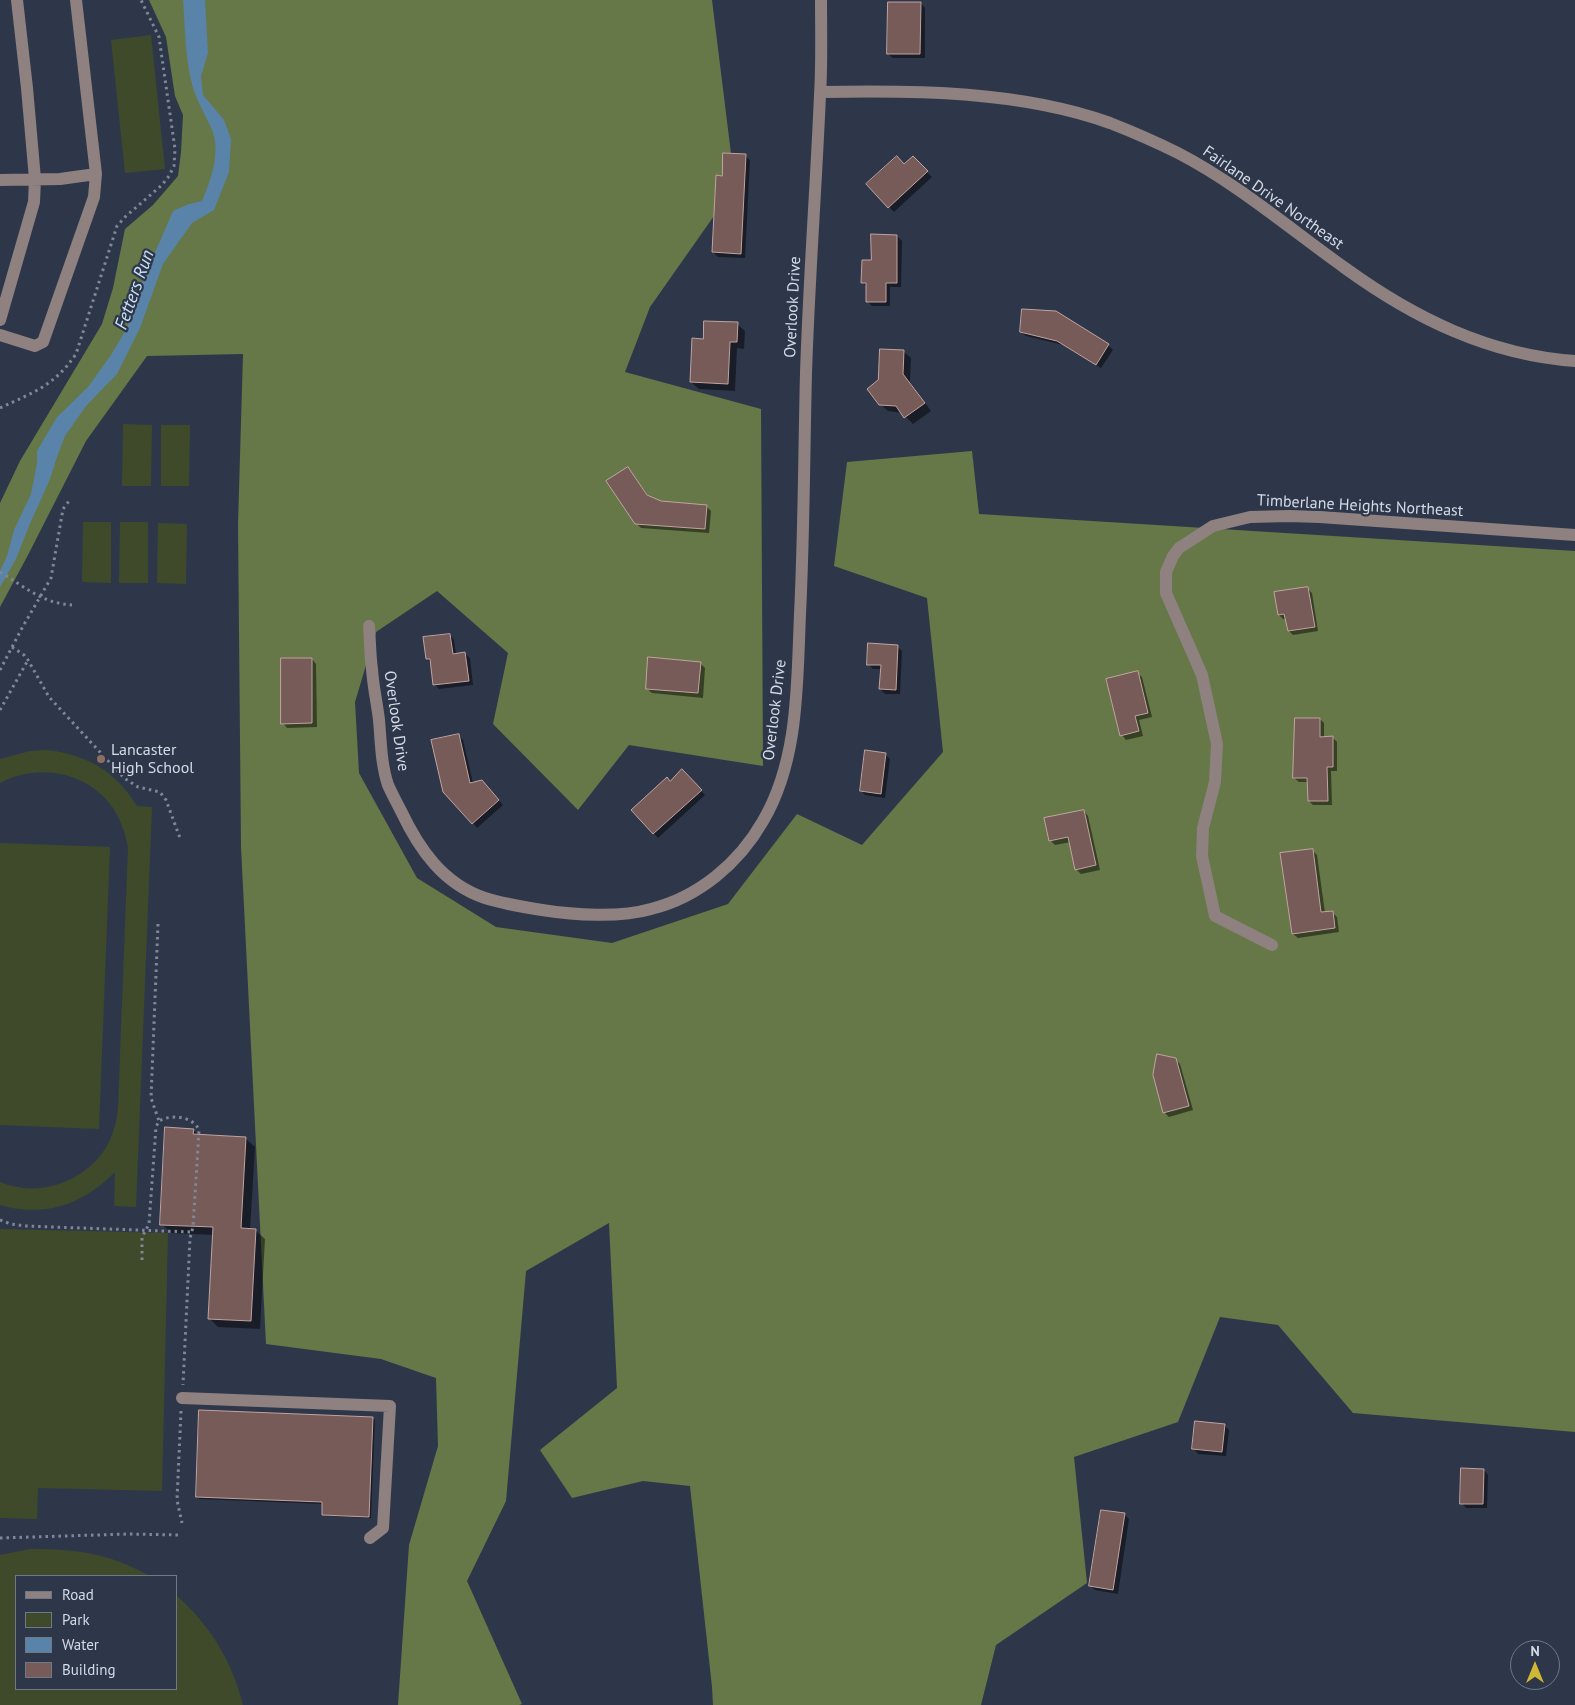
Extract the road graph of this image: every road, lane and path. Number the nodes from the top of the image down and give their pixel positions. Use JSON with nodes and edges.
{"nodes":[{"id":1,"x":17,"y":0,"type":"edge"},
{"id":2,"x":76,"y":0,"type":"edge"},
{"id":3,"x":140,"y":0,"type":"edge"},
{"id":4,"x":821,"y":0,"type":"edge"},
{"id":5,"x":820,"y":92,"type":"junction"},
{"id":6,"x":96,"y":174,"type":"junction"},
{"id":7,"x":35,"y":179,"type":"junction"},
{"id":8,"x":0,"y":180,"type":"edge"},
{"id":9,"x":0,"y":320,"type":"edge"},
{"id":10,"x":0,"y":335,"type":"edge"},
{"id":11,"x":1575,"y":360,"type":"edge"},
{"id":12,"x":0,"y":408,"type":"edge"},
{"id":13,"x":68,"y":501,"type":"dead end"},
{"id":14,"x":1575,"y":535,"type":"edge"},
{"id":15,"x":0,"y":572,"type":"edge"},
{"id":16,"x":40,"y":598,"type":"junction"},
{"id":17,"x":72,"y":606,"type":"dead end"},
{"id":18,"x":369,"y":626,"type":"dead end"},
{"id":19,"x":12,"y":647,"type":"junction"},
{"id":20,"x":28,"y":660,"type":"junction"},
{"id":21,"x":0,"y":670,"type":"edge"},
{"id":22,"x":0,"y":710,"type":"edge"},
{"id":23,"x":180,"y":838,"type":"dead end"},
{"id":24,"x":158,"y":924,"type":"dead end"},
{"id":25,"x":1272,"y":945,"type":"dead end"},
{"id":26,"x":159,"y":1120,"type":"junction"},
{"id":27,"x":0,"y":1220,"type":"edge"},
{"id":28,"x":145,"y":1231,"type":"junction"},
{"id":29,"x":192,"y":1232,"type":"junction"},
{"id":30,"x":142,"y":1260,"type":"dead end"},
{"id":31,"x":182,"y":1398,"type":"junction"},
{"id":32,"x":182,"y":1523,"type":"dead end"},
{"id":33,"x":179,"y":1535,"type":"dead end"},
{"id":34,"x":0,"y":1538,"type":"edge"},
{"id":35,"x":370,"y":1538,"type":"dead end"}],
"edges":[{"from":1,"to":7,"type":"street"},
{"from":2,"to":6,"type":"street"},
{"from":3,"to":12,"type":"path"},
{"from":4,"to":5,"type":"street","name":"Overlook Drive"},
{"from":5,"to":11,"type":"street","name":"Fairlane Drive Northeast"},
{"from":5,"to":18,"type":"street","name":"Overlook Drive"},
{"from":6,"to":7,"type":"street"},
{"from":6,"to":10,"type":"street"},
{"from":7,"to":8,"type":"street"},
{"from":7,"to":9,"type":"street"},
{"from":13,"to":16,"type":"path"},
{"from":14,"to":25,"type":"street","name":"Timberlane Heights Northeast"},
{"from":15,"to":16,"type":"path"},
{"from":16,"to":17,"type":"path"},
{"from":16,"to":19,"type":"path"},
{"from":19,"to":20,"type":"path"},
{"from":19,"to":21,"type":"path"},
{"from":20,"to":22,"type":"path"},
{"from":20,"to":23,"type":"path"},
{"from":24,"to":26,"type":"path"},
{"from":26,"to":28,"type":"path"},
{"from":26,"to":29,"type":"path"},
{"from":27,"to":28,"type":"path"},
{"from":28,"to":29,"type":"path"},
{"from":28,"to":30,"type":"path"},
{"from":29,"to":31,"type":"path"},
{"from":31,"to":32,"type":"path"},
{"from":31,"to":35,"type":"street"},
{"from":33,"to":34,"type":"path"}]}
